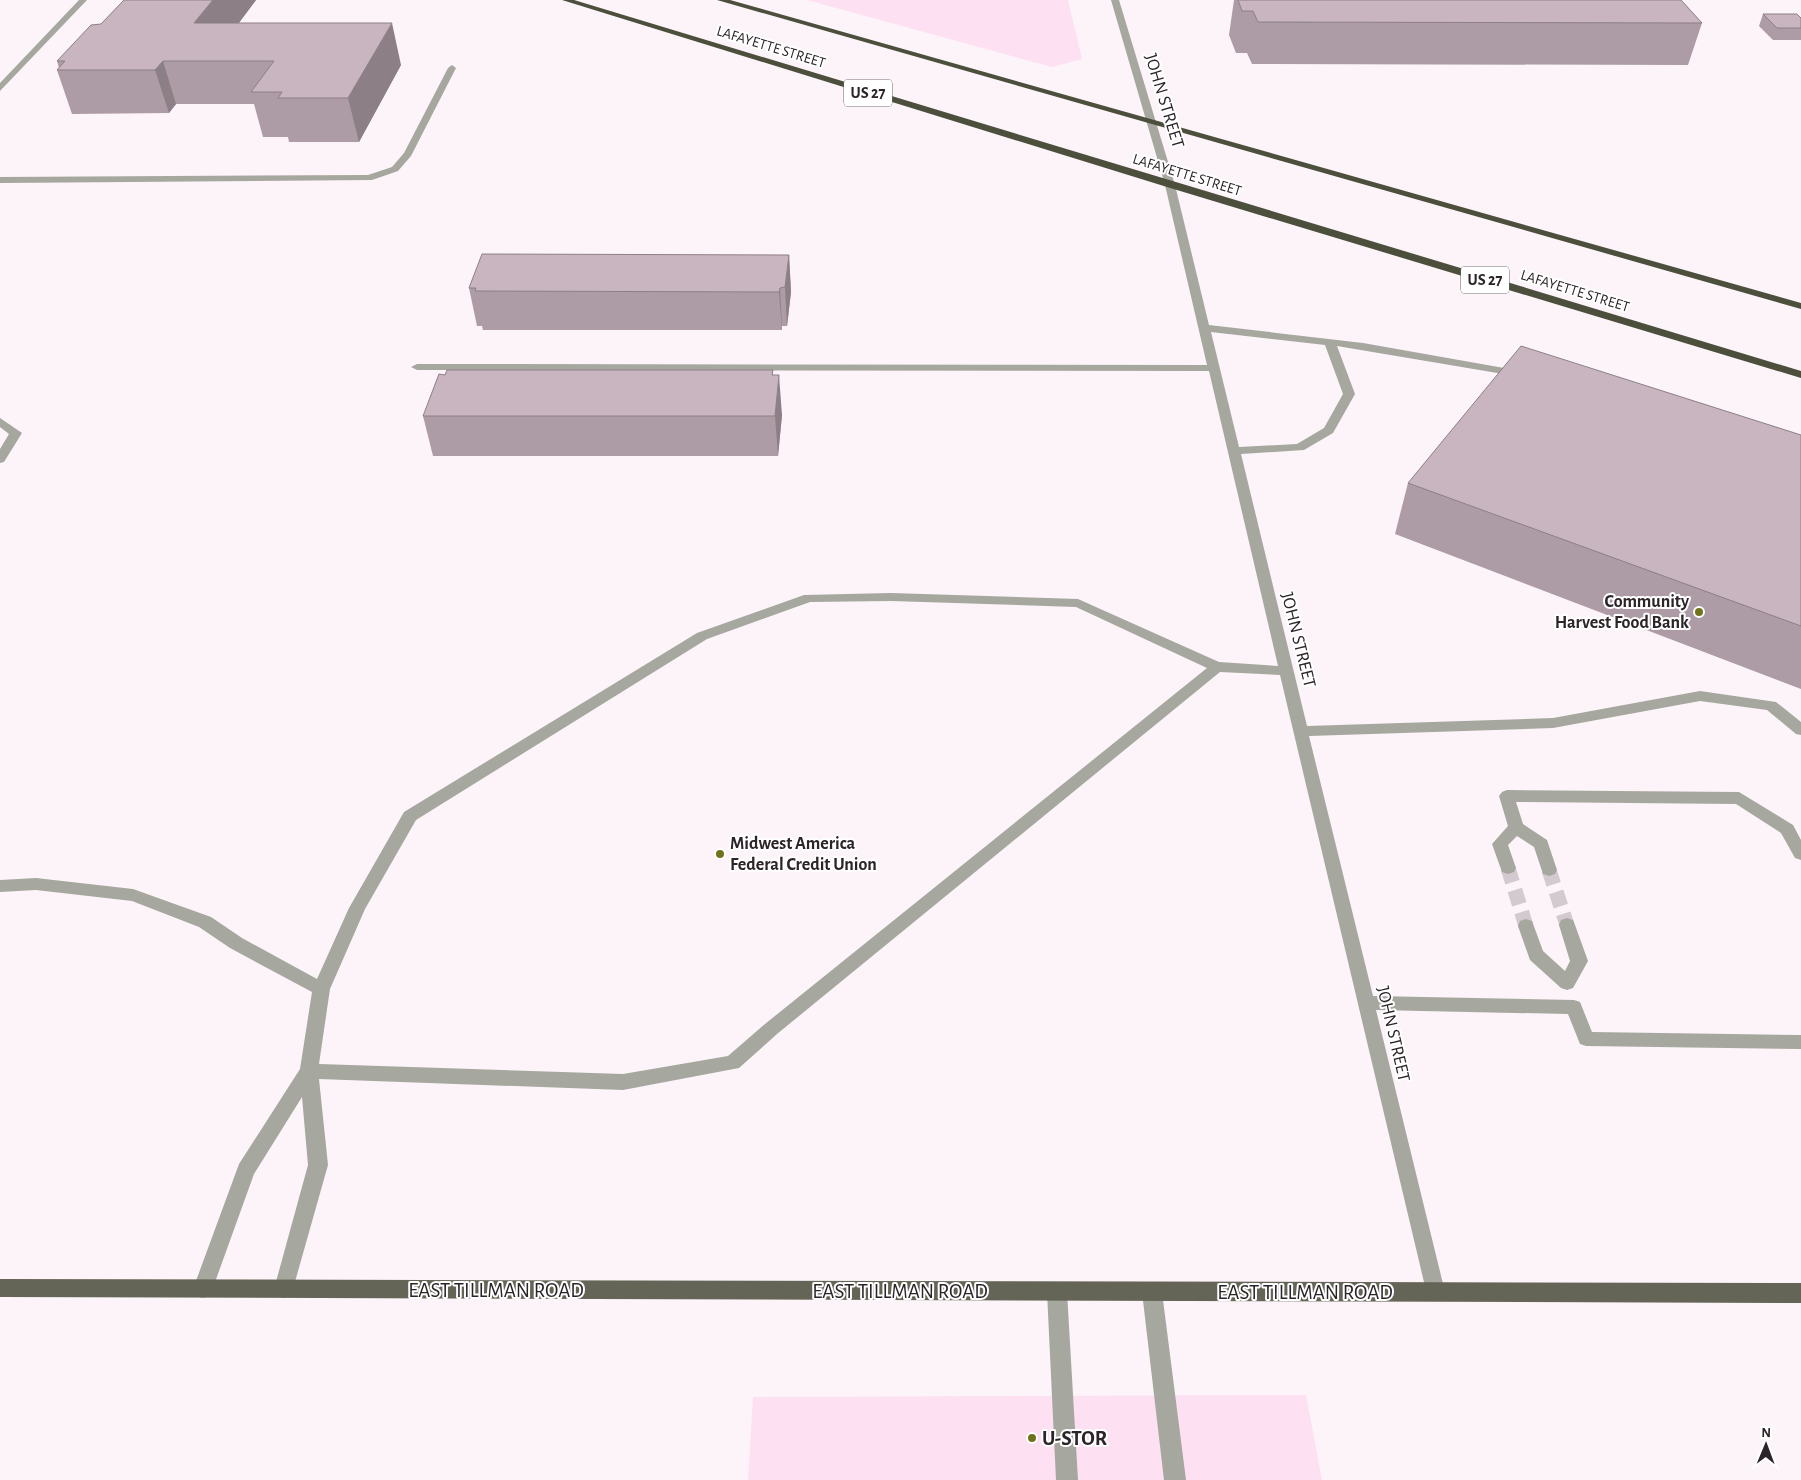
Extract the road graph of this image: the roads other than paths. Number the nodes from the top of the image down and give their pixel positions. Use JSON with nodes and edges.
{"nodes":[{"id":1,"x":83,"y":0,"type":"edge"},
{"id":2,"x":566,"y":0,"type":"edge"},
{"id":3,"x":721,"y":0,"type":"edge"},
{"id":4,"x":1115,"y":0,"type":"edge"},
{"id":5,"x":452,"y":68,"type":"dead end"},
{"id":6,"x":0,"y":88,"type":"edge"},
{"id":7,"x":1149,"y":121,"type":"junction"},
{"id":8,"x":0,"y":180,"type":"edge"},
{"id":9,"x":1170,"y":185,"type":"junction"},
{"id":10,"x":1801,"y":306,"type":"edge"},
{"id":11,"x":1204,"y":328,"type":"junction"},
{"id":12,"x":1330,"y":343,"type":"junction"},
{"id":13,"x":417,"y":367,"type":"dead end"},
{"id":14,"x":1214,"y":368,"type":"junction"},
{"id":15,"x":1801,"y":374,"type":"edge"},
{"id":16,"x":1531,"y":376,"type":"edge"},
{"id":17,"x":0,"y":422,"type":"edge"},
{"id":18,"x":1233,"y":451,"type":"junction"},
{"id":19,"x":0,"y":459,"type":"edge"},
{"id":20,"x":1217,"y":667,"type":"junction"},
{"id":21,"x":1287,"y":671,"type":"junction"},
{"id":22,"x":1801,"y":730,"type":"edge"},
{"id":23,"x":1302,"y":731,"type":"junction"},
{"id":24,"x":1516,"y":827,"type":"junction"},
{"id":25,"x":1801,"y":854,"type":"edge"},
{"id":26,"x":1508,"y":868,"type":"tunnel mouth"},
{"id":27,"x":1549,"y":870,"type":"tunnel mouth"},
{"id":28,"x":0,"y":886,"type":"edge"},
{"id":29,"x":1567,"y":925,"type":"tunnel mouth"},
{"id":30,"x":1526,"y":926,"type":"tunnel mouth"},
{"id":31,"x":1567,"y":983,"type":"junction"},
{"id":32,"x":321,"y":989,"type":"junction"},
{"id":33,"x":1366,"y":1003,"type":"junction"},
{"id":34,"x":1574,"y":1008,"type":"junction"},
{"id":35,"x":1801,"y":1042,"type":"edge"},
{"id":36,"x":309,"y":1071,"type":"junction"},
{"id":37,"x":0,"y":1288,"type":"edge"},
{"id":38,"x":203,"y":1289,"type":"junction"},
{"id":39,"x":284,"y":1289,"type":"junction"},
{"id":40,"x":1057,"y":1292,"type":"junction"},
{"id":41,"x":1152,"y":1292,"type":"junction"},
{"id":42,"x":1435,"y":1292,"type":"junction"},
{"id":43,"x":1801,"y":1293,"type":"edge"},
{"id":44,"x":1068,"y":1480,"type":"edge"},
{"id":45,"x":1175,"y":1480,"type":"edge"}],
"edges":[{"from":1,"to":6,"type":"street"},
{"from":2,"to":9,"type":"highway","name":"LAFAYETTE STREET","number":"US 27"},
{"from":3,"to":7,"type":"highway","name":"LAFAYETTE STREET"},
{"from":4,"to":7,"type":"street","name":"JOHN STREET"},
{"from":5,"to":8,"type":"street"},
{"from":7,"to":9,"type":"street","name":"JOHN STREET"},
{"from":7,"to":10,"type":"highway","name":"LAFAYETTE STREET"},
{"from":9,"to":11,"type":"street","name":"JOHN STREET"},
{"from":9,"to":15,"type":"highway","name":"LAFAYETTE STREET","number":"US 27"},
{"from":11,"to":12,"type":"street"},
{"from":11,"to":14,"type":"street","name":"JOHN STREET"},
{"from":12,"to":16,"type":"street"},
{"from":12,"to":18,"type":"street"},
{"from":13,"to":14,"type":"street"},
{"from":14,"to":18,"type":"street","name":"JOHN STREET"},
{"from":17,"to":19,"type":"street"},
{"from":18,"to":21,"type":"street","name":"JOHN STREET"},
{"from":20,"to":21,"type":"street"},
{"from":20,"to":32,"type":"street"},
{"from":20,"to":36,"type":"street"},
{"from":21,"to":23,"type":"street","name":"JOHN STREET"},
{"from":22,"to":23,"type":"street"},
{"from":23,"to":33,"type":"street","name":"JOHN STREET"},
{"from":24,"to":25,"type":"street"},
{"from":24,"to":26,"type":"street"},
{"from":24,"to":27,"type":"street"},
{"from":28,"to":32,"type":"street"},
{"from":29,"to":31,"type":"street"},
{"from":30,"to":31,"type":"street"},
{"from":31,"to":34,"type":"street"},
{"from":32,"to":36,"type":"street"},
{"from":33,"to":34,"type":"street"},
{"from":33,"to":42,"type":"street","name":"JOHN STREET"},
{"from":34,"to":35,"type":"street"},
{"from":36,"to":38,"type":"street"},
{"from":36,"to":39,"type":"street"},
{"from":37,"to":38,"type":"main road","name":"EAST TILLMAN ROAD"},
{"from":38,"to":39,"type":"main road","name":"EAST TILLMAN ROAD"},
{"from":39,"to":40,"type":"main road","name":"EAST TILLMAN ROAD"},
{"from":40,"to":41,"type":"main road","name":"EAST TILLMAN ROAD"},
{"from":40,"to":44,"type":"street"},
{"from":41,"to":42,"type":"main road","name":"EAST TILLMAN ROAD"},
{"from":41,"to":45,"type":"street"},
{"from":42,"to":43,"type":"main road","name":"EAST TILLMAN ROAD"}]}
